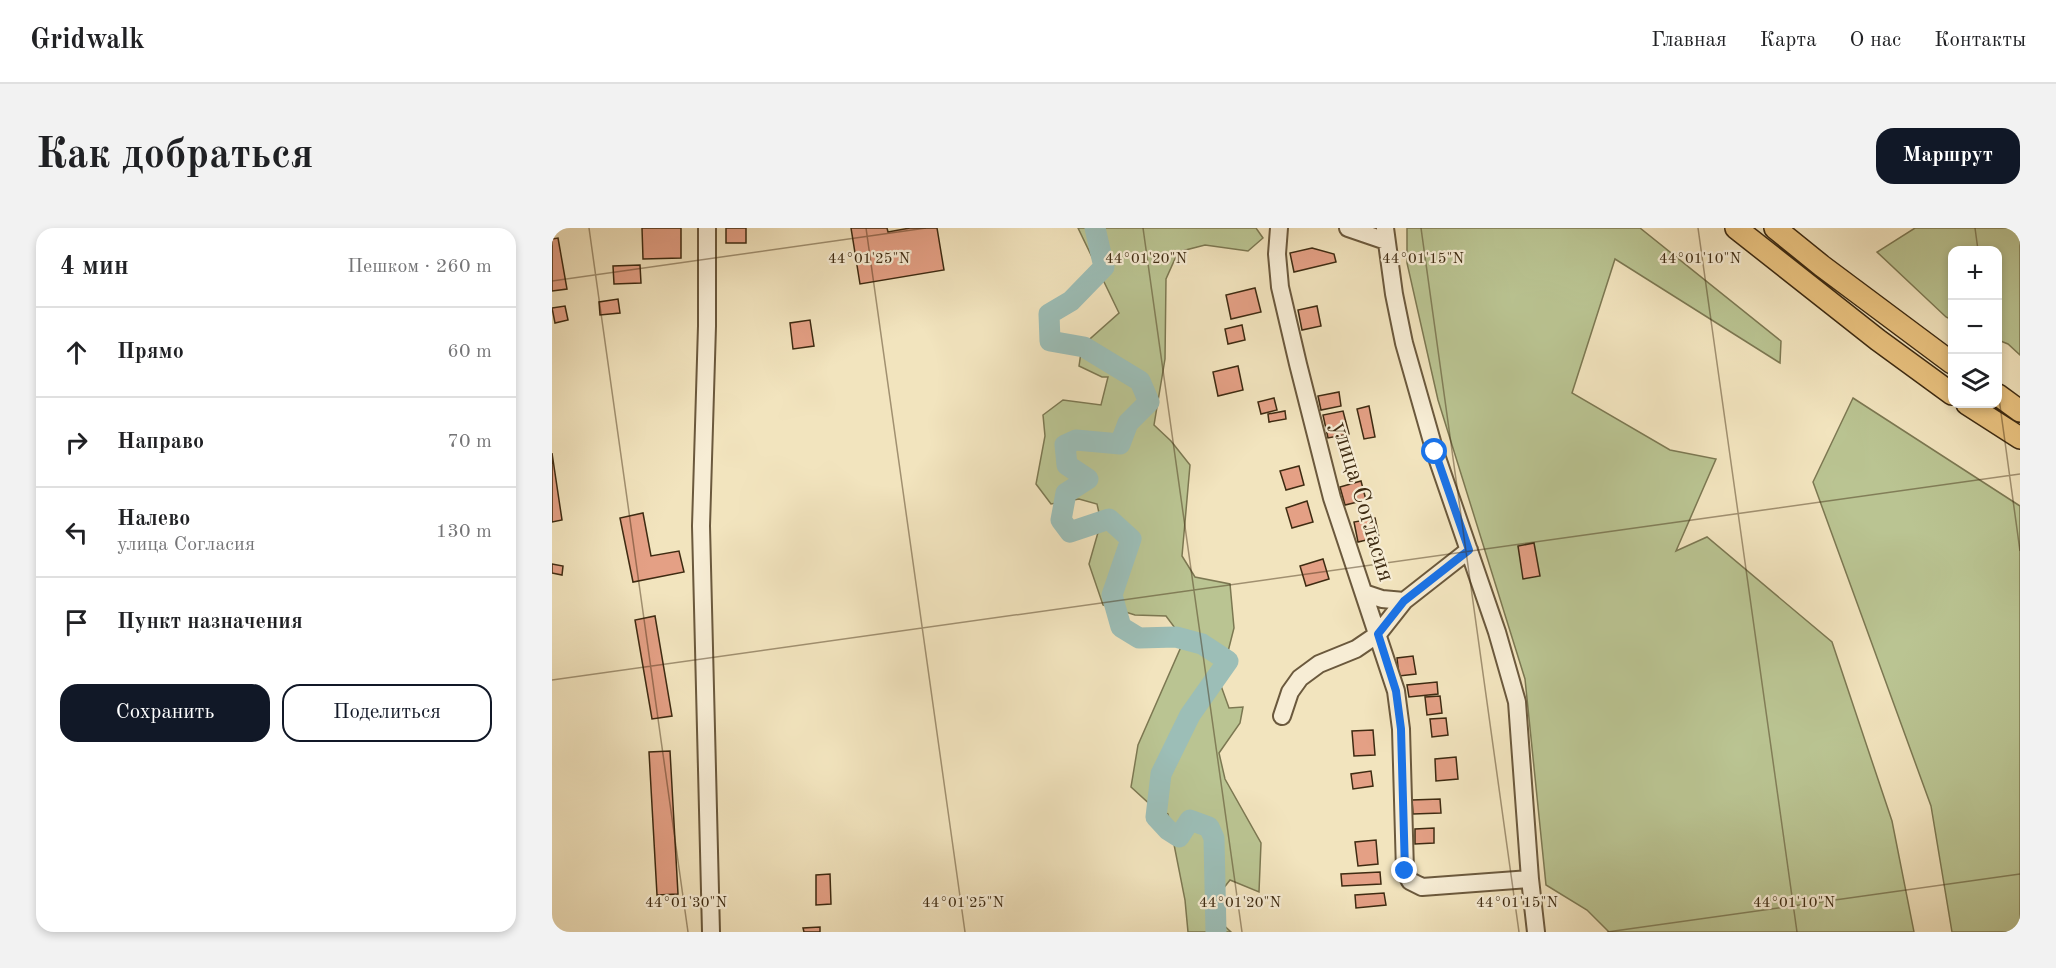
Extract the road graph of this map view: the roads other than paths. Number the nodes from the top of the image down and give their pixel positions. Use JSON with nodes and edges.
{"nodes":[{"id":1,"x":707,"y":228,"type":"edge"},
{"id":2,"x":1279,"y":228,"type":"edge"},
{"id":3,"x":1348,"y":228,"type":"edge"},
{"id":4,"x":1736,"y":228,"type":"edge"},
{"id":5,"x":1775,"y":228,"type":"edge"},
{"id":6,"x":1385,"y":234,"type":"edge"},
{"id":7,"x":1948,"y":359,"type":"edge"},
{"id":8,"x":1948,"y":390,"type":"edge"},
{"id":9,"x":2002,"y":398,"type":"edge"},
{"id":10,"x":1973,"y":408,"type":"edge"},
{"id":11,"x":2020,"y":411,"type":"edge"},
{"id":12,"x":2020,"y":438,"type":"edge"},
{"id":13,"x":1469,"y":550,"type":"junction"},
{"id":14,"x":1364,"y":593,"type":"junction"},
{"id":15,"x":1404,"y":601,"type":"junction"},
{"id":16,"x":1378,"y":634,"type":"junction"},
{"id":17,"x":1282,"y":716,"type":"dead end"},
{"id":18,"x":1530,"y":879,"type":"junction"},
{"id":19,"x":711,"y":932,"type":"edge"},
{"id":20,"x":1536,"y":932,"type":"edge"}],
"edges":[{"from":1,"to":19,"type":"street"},
{"from":2,"to":14,"type":"street","name":"улица Согласия"},
{"from":3,"to":6,"type":"street"},
{"from":4,"to":8,"type":"main road"},
{"from":5,"to":7,"type":"main road"},
{"from":6,"to":13,"type":"street"},
{"from":9,"to":11,"type":"main road"},
{"from":10,"to":12,"type":"main road"},
{"from":13,"to":15,"type":"street"},
{"from":13,"to":18,"type":"street"},
{"from":14,"to":15,"type":"street"},
{"from":14,"to":16,"type":"street","name":"улица Согласия"},
{"from":15,"to":16,"type":"street"},
{"from":16,"to":17,"type":"street"},
{"from":16,"to":18,"type":"street","name":"улица Согласия"},
{"from":18,"to":20,"type":"street"}]}
